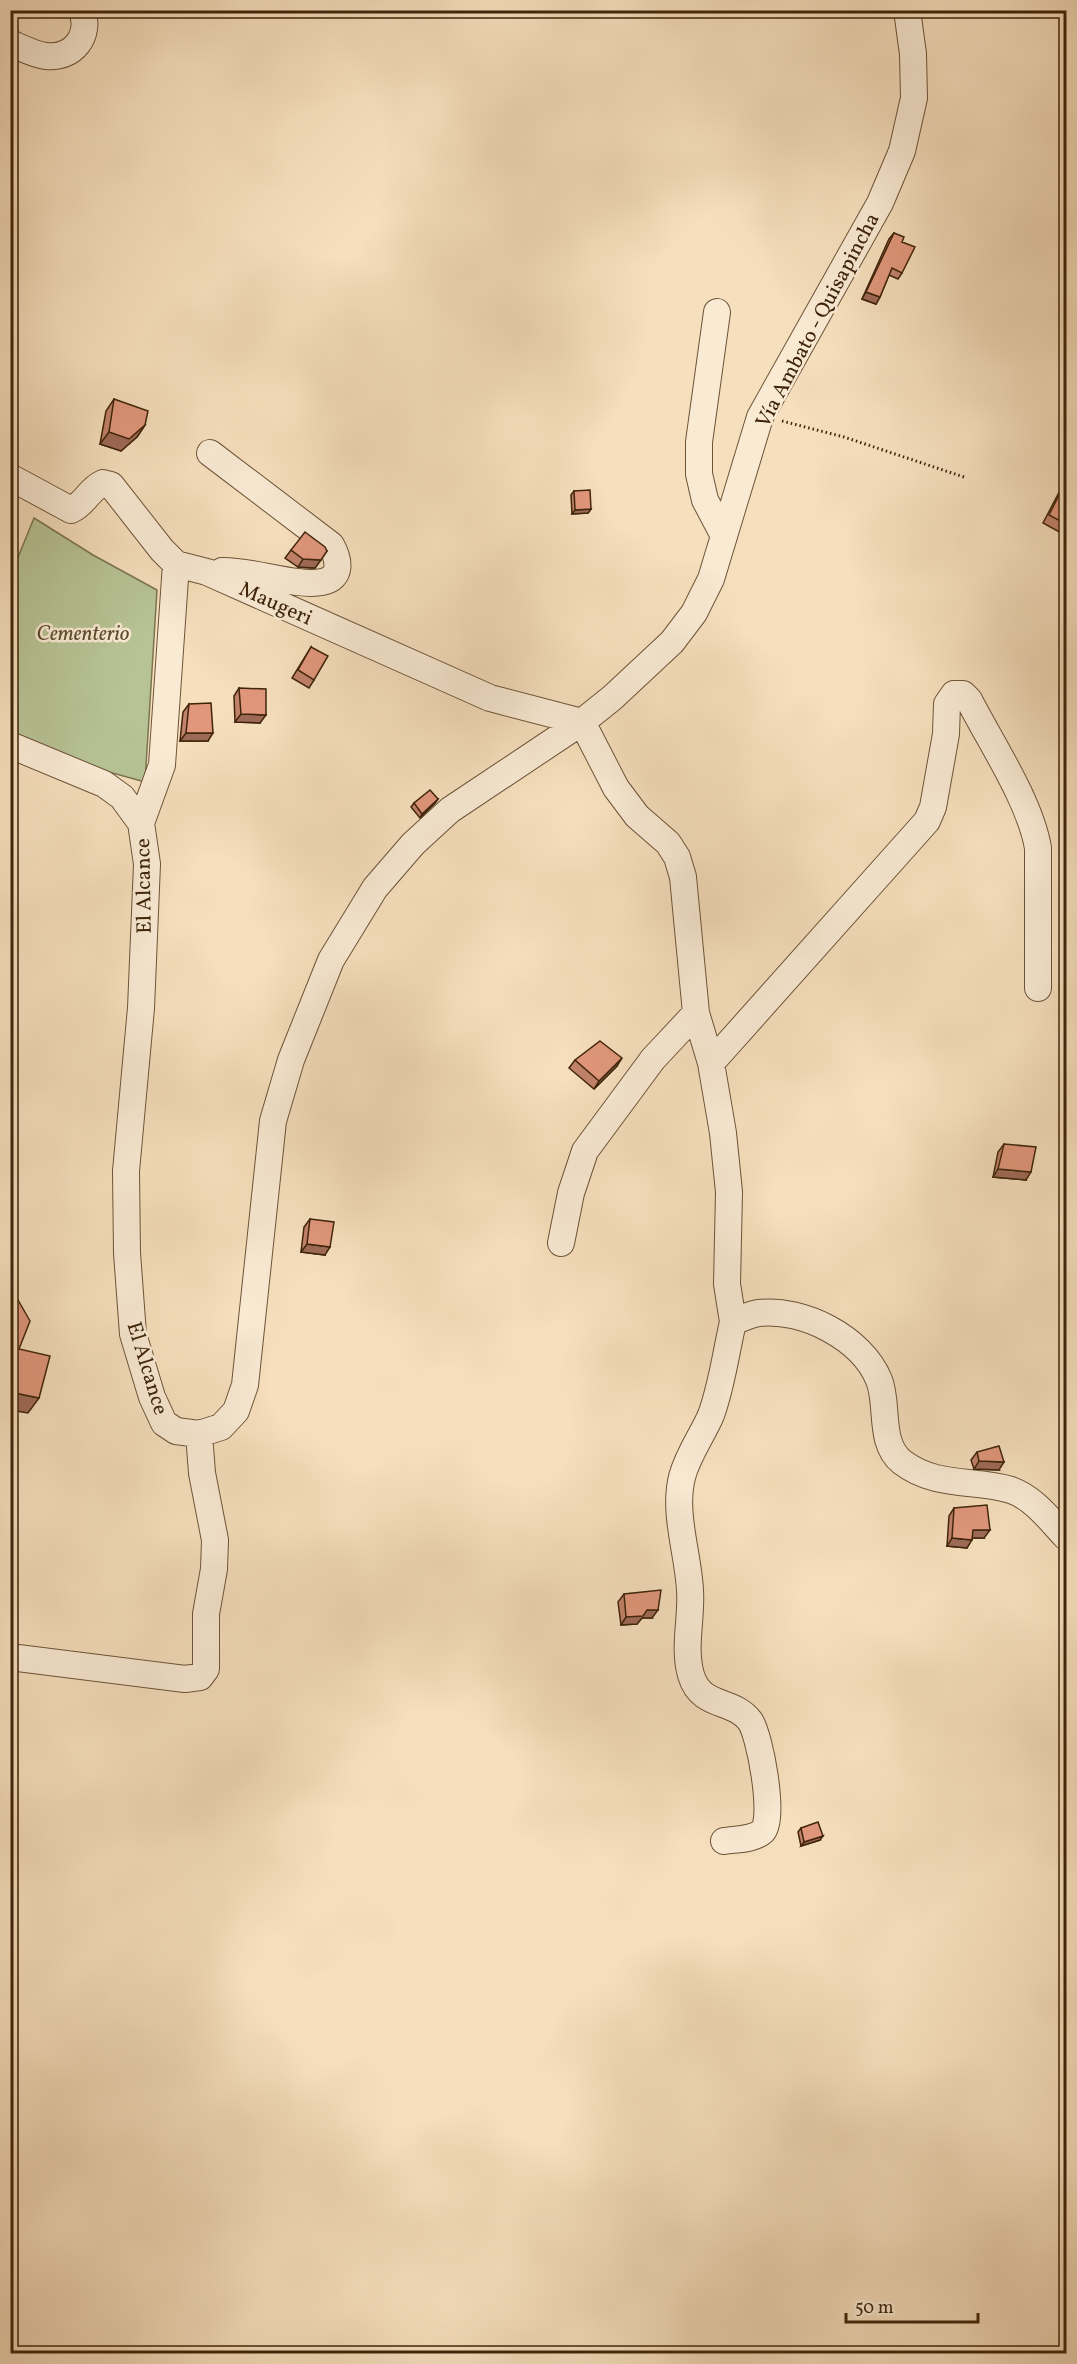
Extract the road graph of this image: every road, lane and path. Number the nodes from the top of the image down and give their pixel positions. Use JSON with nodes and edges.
{"nodes":[{"id":1,"x":82,"y":10,"type":"edge"},
{"id":2,"x":907,"y":10,"type":"edge"},
{"id":3,"x":10,"y":44,"type":"edge"},
{"id":4,"x":717,"y":312,"type":"dead end"},
{"id":5,"x":760,"y":417,"type":"junction"},
{"id":6,"x":210,"y":453,"type":"dead end"},
{"id":7,"x":10,"y":477,"type":"edge"},
{"id":8,"x":964,"y":477,"type":"dead end"},
{"id":9,"x":724,"y":536,"type":"junction"},
{"id":10,"x":176,"y":564,"type":"junction"},
{"id":11,"x":207,"y":572,"type":"junction"},
{"id":12,"x":582,"y":722,"type":"junction"},
{"id":13,"x":10,"y":745,"type":"edge"},
{"id":14,"x":141,"y":823,"type":"junction"},
{"id":15,"x":1038,"y":988,"type":"dead end"},
{"id":16,"x":696,"y":1013,"type":"junction"},
{"id":17,"x":711,"y":1063,"type":"junction"},
{"id":18,"x":561,"y":1244,"type":"dead end"},
{"id":19,"x":733,"y":1322,"type":"junction"},
{"id":20,"x":199,"y":1434,"type":"junction"},
{"id":21,"x":1066,"y":1537,"type":"edge"},
{"id":22,"x":10,"y":1657,"type":"edge"},
{"id":23,"x":724,"y":1841,"type":"dead end"}],
"edges":[{"from":1,"to":3,"type":"street"},
{"from":2,"to":5,"type":"street","name":"Vía Ambato - Quisapincha"},
{"from":4,"to":9,"type":"street"},
{"from":5,"to":8,"type":"path"},
{"from":5,"to":9,"type":"street","name":"Vía Ambato - Quisapincha"},
{"from":6,"to":11,"type":"street"},
{"from":7,"to":10,"type":"street"},
{"from":9,"to":12,"type":"street","name":"Vía Ambato - Quisapincha"},
{"from":10,"to":11,"type":"street","name":"Maugeri"},
{"from":10,"to":14,"type":"street","name":"El Alcance"},
{"from":11,"to":12,"type":"street","name":"Maugeri"},
{"from":12,"to":16,"type":"street"},
{"from":12,"to":20,"type":"street"},
{"from":13,"to":14,"type":"street"},
{"from":14,"to":20,"type":"street","name":"El Alcance"},
{"from":15,"to":17,"type":"street"},
{"from":16,"to":17,"type":"street"},
{"from":16,"to":18,"type":"street"},
{"from":17,"to":19,"type":"street"},
{"from":19,"to":21,"type":"street"},
{"from":19,"to":23,"type":"street"},
{"from":20,"to":22,"type":"street"}]}
